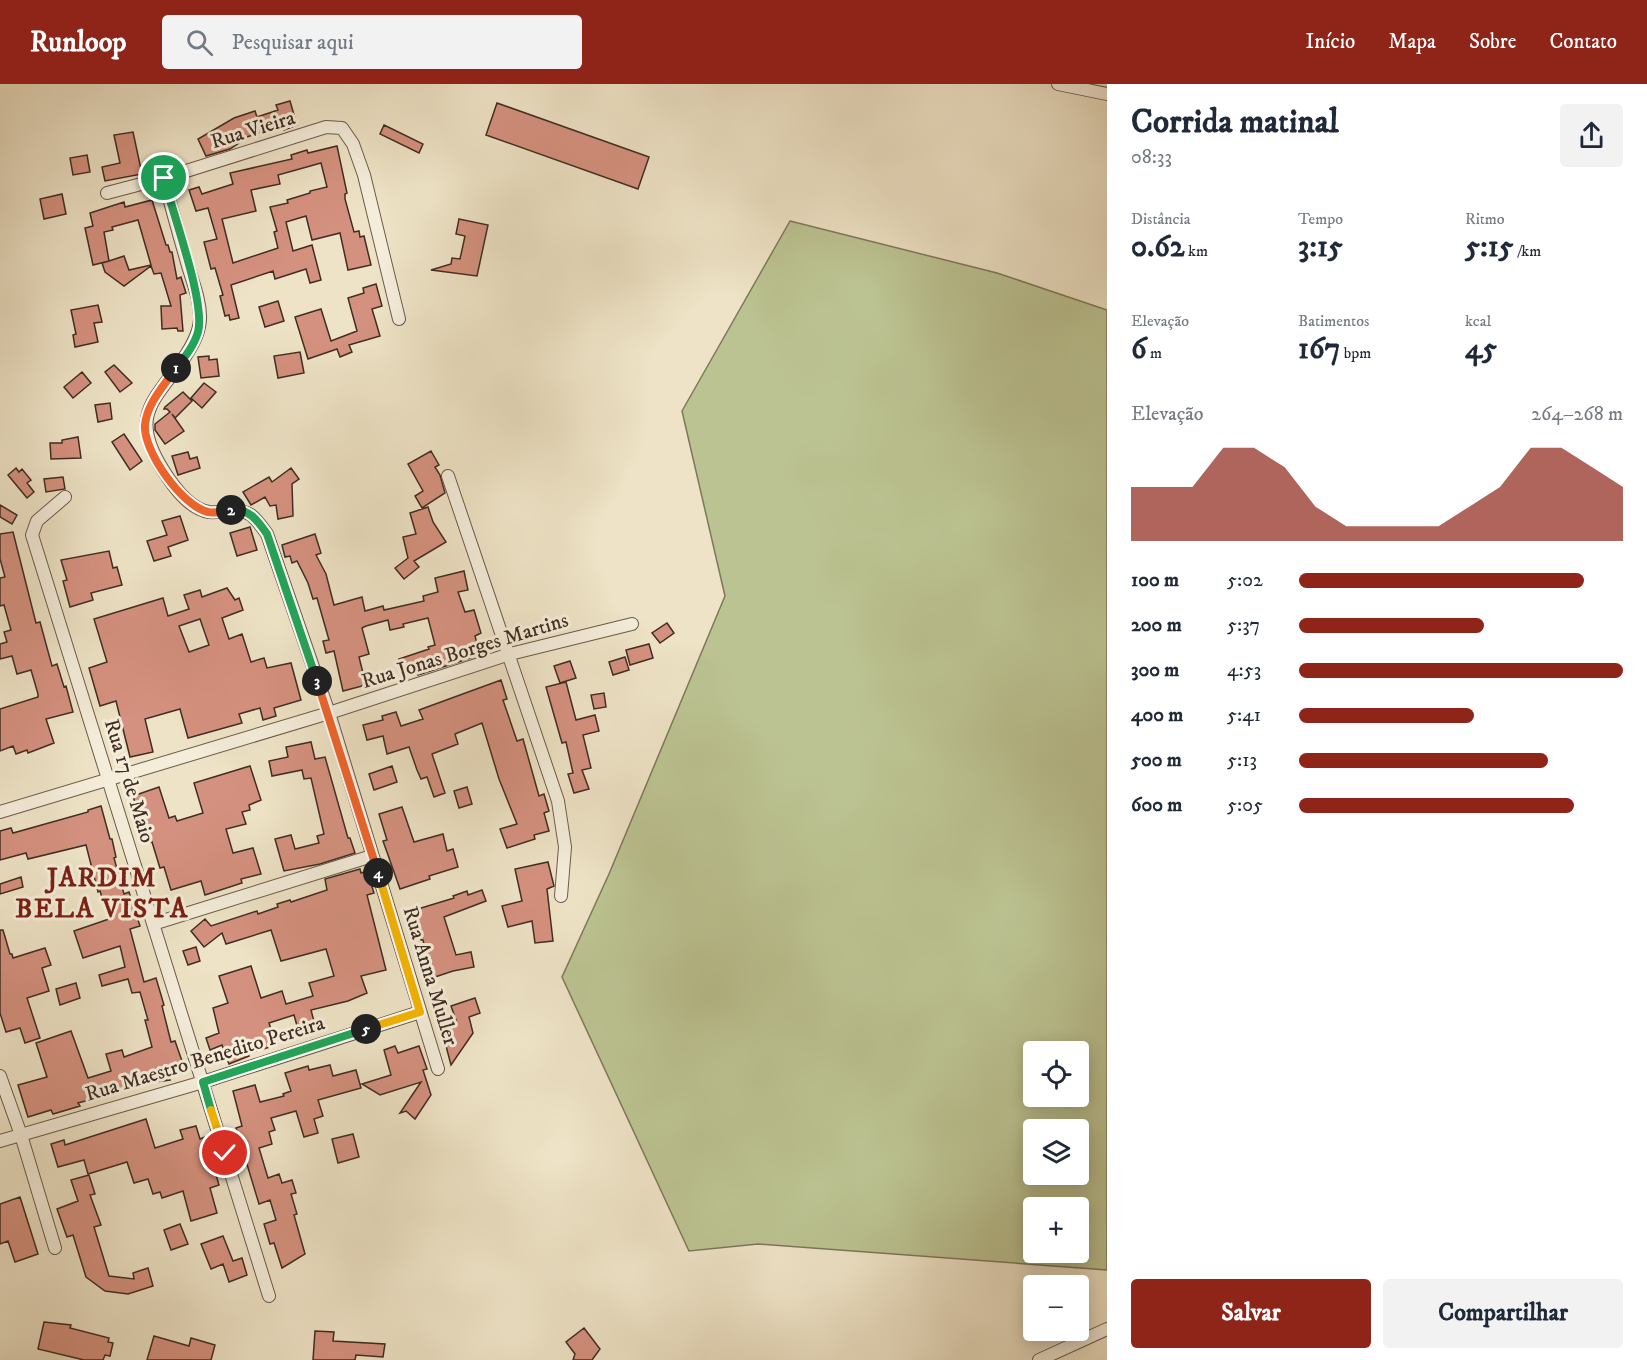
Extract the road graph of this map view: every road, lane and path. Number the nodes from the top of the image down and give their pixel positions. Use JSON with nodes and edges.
{"nodes":[{"id":1,"x":1058,"y":84,"type":"edge"},
{"id":2,"x":1107,"y":94,"type":"edge"},
{"id":3,"x":164,"y":178,"type":"junction"},
{"id":4,"x":107,"y":193,"type":"dead end"},
{"id":5,"x":399,"y":319,"type":"dead end"},
{"id":6,"x":448,"y":476,"type":"dead end"},
{"id":7,"x":65,"y":497,"type":"dead end"},
{"id":8,"x":632,"y":624,"type":"dead end"},
{"id":9,"x":510,"y":654,"type":"junction"},
{"id":10,"x":328,"y":713,"type":"junction"},
{"id":11,"x":109,"y":780,"type":"junction"},
{"id":12,"x":0,"y":812,"type":"edge"},
{"id":13,"x":372,"y":856,"type":"junction"},
{"id":14,"x":561,"y":896,"type":"dead end"},
{"id":15,"x":153,"y":924,"type":"junction"},
{"id":16,"x":420,"y":1012,"type":"junction"},
{"id":17,"x":438,"y":1069,"type":"dead end"},
{"id":18,"x":0,"y":1076,"type":"edge"},
{"id":19,"x":203,"y":1082,"type":"junction"},
{"id":20,"x":21,"y":1135,"type":"junction"},
{"id":21,"x":0,"y":1141,"type":"edge"},
{"id":22,"x":55,"y":1248,"type":"dead end"},
{"id":23,"x":269,"y":1296,"type":"dead end"},
{"id":24,"x":1107,"y":1329,"type":"edge"},
{"id":25,"x":1039,"y":1360,"type":"edge"}],
"edges":[{"from":1,"to":2,"type":"street"},
{"from":3,"to":4,"type":"street","name":"Rua Vieira"},
{"from":3,"to":5,"type":"street","name":"Rua Vieira"},
{"from":3,"to":10,"type":"street","name":"Rua Anna Muller"},
{"from":6,"to":9,"type":"street"},
{"from":7,"to":11,"type":"street","name":"Rua 17 de Maio"},
{"from":8,"to":9,"type":"street","name":"Rua Jonas Borges Martins"},
{"from":9,"to":10,"type":"street","name":"Rua Jonas Borges Martins"},
{"from":9,"to":14,"type":"street"},
{"from":10,"to":11,"type":"street","name":"Rua Jonas Borges Martins"},
{"from":10,"to":13,"type":"street","name":"Rua Anna Muller"},
{"from":11,"to":12,"type":"street","name":"Rua Jonas Borges Martins"},
{"from":11,"to":15,"type":"street","name":"Rua 17 de Maio"},
{"from":13,"to":15,"type":"street"},
{"from":13,"to":16,"type":"street","name":"Rua Anna Muller"},
{"from":15,"to":19,"type":"street","name":"Rua 17 de Maio"},
{"from":16,"to":17,"type":"street","name":"Rua Anna Muller"},
{"from":16,"to":19,"type":"street","name":"Rua Maestro Benedito Pereira"},
{"from":18,"to":20,"type":"street"},
{"from":19,"to":20,"type":"street","name":"Rua Maestro Benedito Pereira"},
{"from":19,"to":23,"type":"street","name":"Rua 17 de Maio"},
{"from":20,"to":21,"type":"street","name":"Rua Maestro Benedito Pereira"},
{"from":20,"to":22,"type":"street"},
{"from":24,"to":25,"type":"street"}]}
